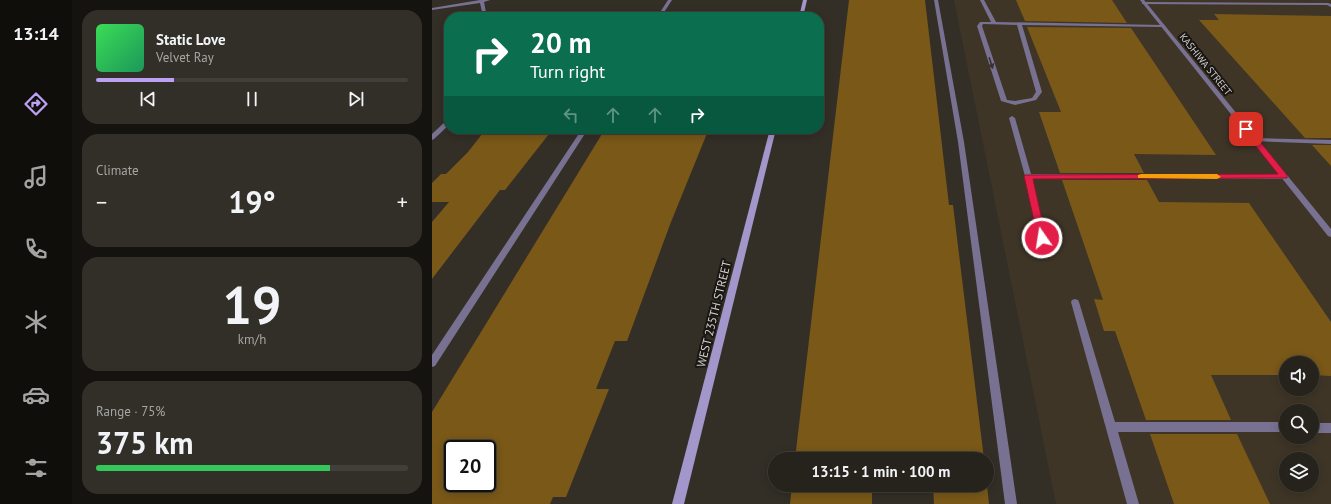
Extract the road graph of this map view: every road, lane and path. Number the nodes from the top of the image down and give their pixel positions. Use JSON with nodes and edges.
{"nodes":[{"id":1,"x":488,"y":0,"type":"edge"},
{"id":2,"x":670,"y":0,"type":"edge"},
{"id":3,"x":805,"y":0,"type":"edge"},
{"id":4,"x":936,"y":0,"type":"edge"},
{"id":5,"x":982,"y":0,"type":"edge"},
{"id":6,"x":482,"y":1,"type":"junction"},
{"id":7,"x":1143,"y":1,"type":"edge"},
{"id":8,"x":1331,"y":6,"type":"edge"},
{"id":9,"x":432,"y":9,"type":"edge"},
{"id":10,"x":484,"y":12,"type":"edge"},
{"id":11,"x":662,"y":12,"type":"edge"},
{"id":12,"x":802,"y":12,"type":"edge"},
{"id":13,"x":995,"y":24,"type":"junction"},
{"id":14,"x":1019,"y":24,"type":"junction"},
{"id":15,"x":1163,"y":26,"type":"junction"},
{"id":16,"x":1012,"y":118,"type":"dead end"},
{"id":17,"x":444,"y":126,"type":"edge"},
{"id":18,"x":582,"y":134,"type":"edge"},
{"id":19,"x":772,"y":134,"type":"edge"},
{"id":20,"x":432,"y":138,"type":"edge"},
{"id":21,"x":1255,"y":140,"type":"junction"},
{"id":22,"x":1331,"y":142,"type":"edge"},
{"id":23,"x":1028,"y":176,"type":"junction"},
{"id":24,"x":1284,"y":177,"type":"junction"},
{"id":25,"x":1331,"y":234,"type":"edge"},
{"id":26,"x":1042,"y":238,"type":"dead end"},
{"id":27,"x":1075,"y":302,"type":"dead end"},
{"id":28,"x":432,"y":363,"type":"edge"},
{"id":29,"x":1111,"y":427,"type":"junction"},
{"id":30,"x":1279,"y":427,"type":"edge"},
{"id":31,"x":1319,"y":428,"type":"edge"},
{"id":32,"x":1331,"y":428,"type":"edge"},
{"id":33,"x":678,"y":504,"type":"edge"},
{"id":34,"x":1011,"y":504,"type":"edge"},
{"id":35,"x":1133,"y":504,"type":"edge"}],
"edges":[{"from":1,"to":6,"type":"street"},
{"from":2,"to":11,"type":"street"},
{"from":3,"to":12,"type":"street"},
{"from":4,"to":34,"type":"street"},
{"from":5,"to":13,"type":"street"},
{"from":6,"to":9,"type":"street"},
{"from":6,"to":10,"type":"street"},
{"from":7,"to":8,"type":"street"},
{"from":7,"to":15,"type":"street","name":"KASHIWA STREET"},
{"from":13,"to":14,"type":"street"},
{"from":13,"to":14,"type":"street","one_way":true},
{"from":14,"to":15,"type":"street"},
{"from":15,"to":21,"type":"street","name":"KASHIWA STREET"},
{"from":16,"to":23,"type":"street"},
{"from":17,"to":20,"type":"street"},
{"from":18,"to":28,"type":"street"},
{"from":19,"to":33,"type":"street","name":"WEST 235TH STREET"},
{"from":21,"to":22,"type":"street"},
{"from":21,"to":24,"type":"street","name":"KASHIWA STREET"},
{"from":23,"to":24,"type":"street"},
{"from":23,"to":26,"type":"street"},
{"from":24,"to":25,"type":"street","name":"KASHIWA STREET"},
{"from":27,"to":29,"type":"street"},
{"from":29,"to":30,"type":"street"},
{"from":29,"to":35,"type":"street"},
{"from":31,"to":32,"type":"street"}]}
